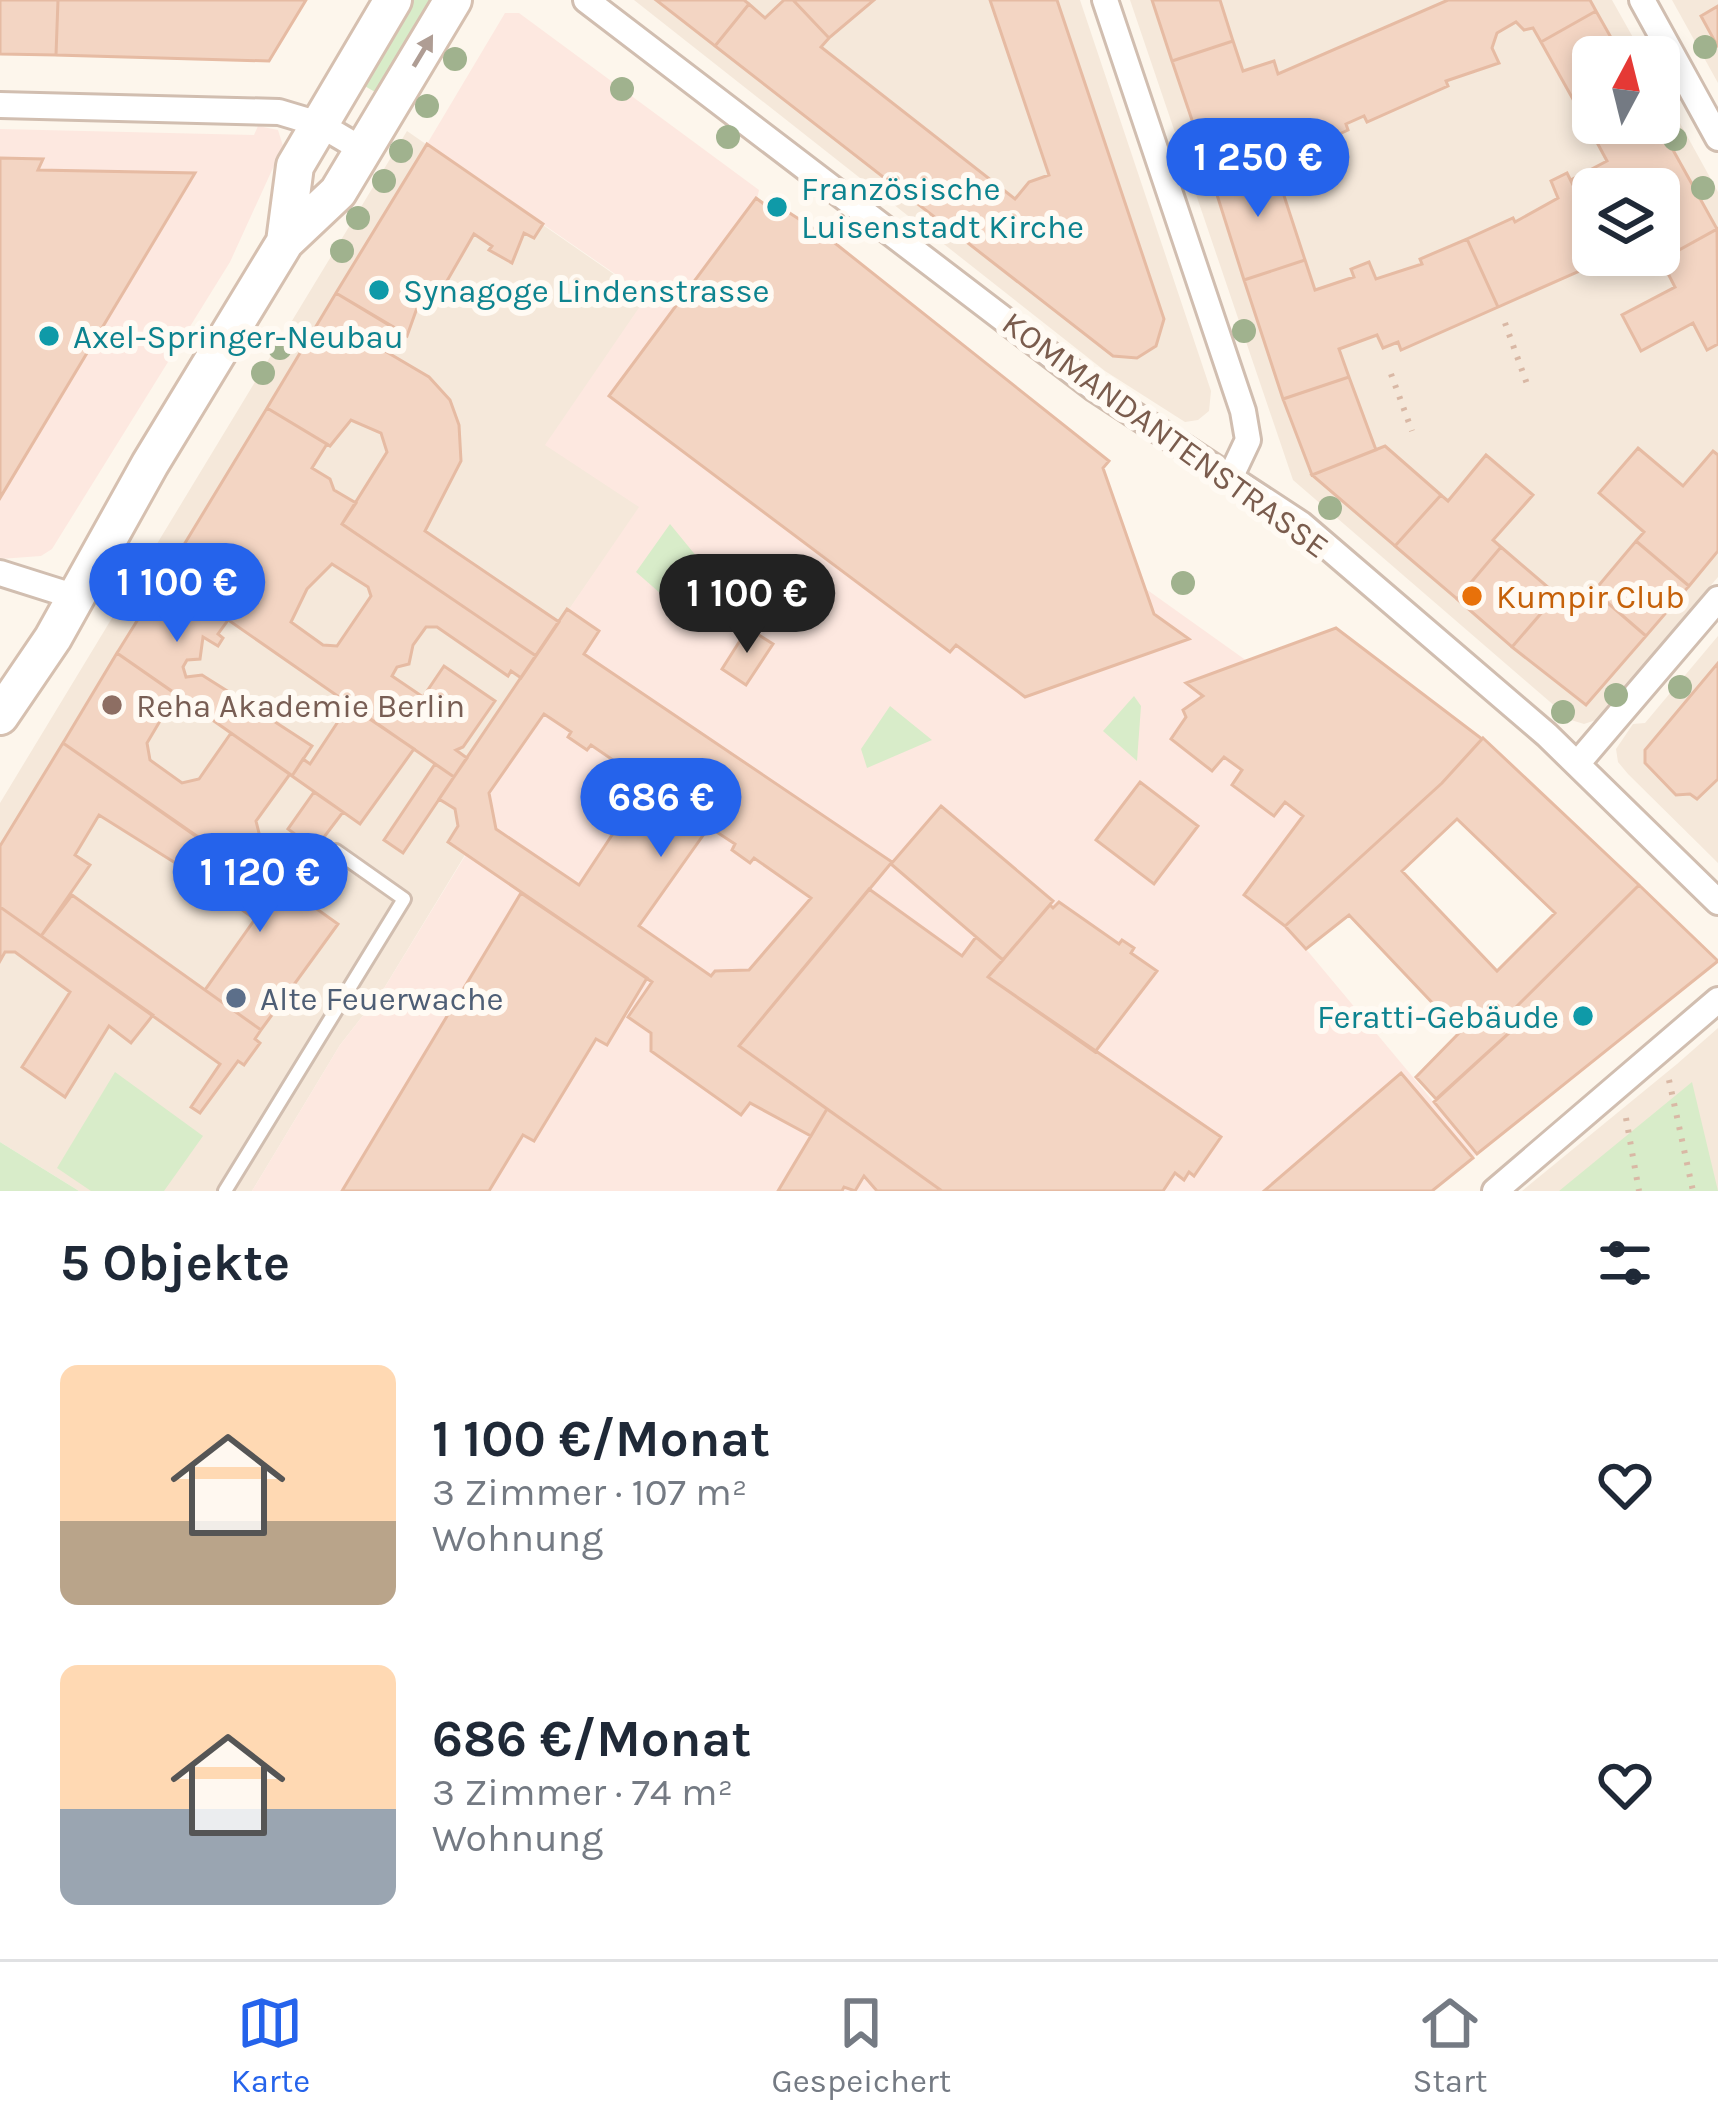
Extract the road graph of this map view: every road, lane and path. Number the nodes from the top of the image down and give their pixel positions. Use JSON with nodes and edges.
{"nodes":[{"id":1,"x":392,"y":0,"type":"edge"},
{"id":2,"x":453,"y":0,"type":"edge"},
{"id":3,"x":586,"y":0,"type":"edge"},
{"id":4,"x":1105,"y":0,"type":"edge"},
{"id":5,"x":1642,"y":0,"type":"edge"},
{"id":6,"x":0,"y":105,"type":"edge"},
{"id":7,"x":319,"y":124,"type":"junction"},
{"id":8,"x":1718,"y":138,"type":"edge"},
{"id":9,"x":364,"y":150,"type":"junction"},
{"id":10,"x":285,"y":242,"type":"junction"},
{"id":11,"x":1505,"y":323,"type":"dead end"},
{"id":12,"x":1390,"y":374,"type":"dead end"},
{"id":13,"x":1526,"y":385,"type":"dead end"},
{"id":14,"x":1412,"y":431,"type":"dead end"},
{"id":15,"x":1230,"y":478,"type":"junction"},
{"id":16,"x":0,"y":573,"type":"edge"},
{"id":17,"x":76,"y":597,"type":"junction"},
{"id":18,"x":1718,"y":599,"type":"edge"},
{"id":19,"x":0,"y":716,"type":"edge"},
{"id":20,"x":1577,"y":764,"type":"junction"},
{"id":21,"x":336,"y":851,"type":"dead end"},
{"id":22,"x":1718,"y":902,"type":"edge"},
{"id":23,"x":1718,"y":1000,"type":"edge"},
{"id":24,"x":1669,"y":1080,"type":"dead end"},
{"id":25,"x":1626,"y":1118,"type":"dead end"},
{"id":26,"x":225,"y":1191,"type":"edge"},
{"id":27,"x":1495,"y":1191,"type":"edge"},
{"id":28,"x":1639,"y":1191,"type":"edge"},
{"id":29,"x":1693,"y":1191,"type":"edge"}],
"edges":[{"from":1,"to":7,"type":"main road"},
{"from":9,"to":2,"type":"main road","one_way":true},
{"from":3,"to":15,"type":"street","name":"KOMMANDANTENSTRASSE"},
{"from":4,"to":15,"type":"street"},
{"from":5,"to":8,"type":"street"},
{"from":6,"to":7,"type":"street"},
{"from":7,"to":9,"type":"street"},
{"from":7,"to":10,"type":"main road"},
{"from":9,"to":10,"type":"main road"},
{"from":10,"to":17,"type":"main road"},
{"from":11,"to":13,"type":"path"},
{"from":12,"to":14,"type":"path"},
{"from":15,"to":20,"type":"street","name":"KOMMANDANTENSTRASSE"},
{"from":16,"to":17,"type":"street"},
{"from":17,"to":19,"type":"main road"},
{"from":18,"to":20,"type":"street"},
{"from":20,"to":22,"type":"street","name":"KOMMANDANTENSTRASSE"},
{"from":21,"to":26,"type":"lane"},
{"from":23,"to":27,"type":"street"},
{"from":24,"to":29,"type":"path"},
{"from":25,"to":28,"type":"path"}]}
